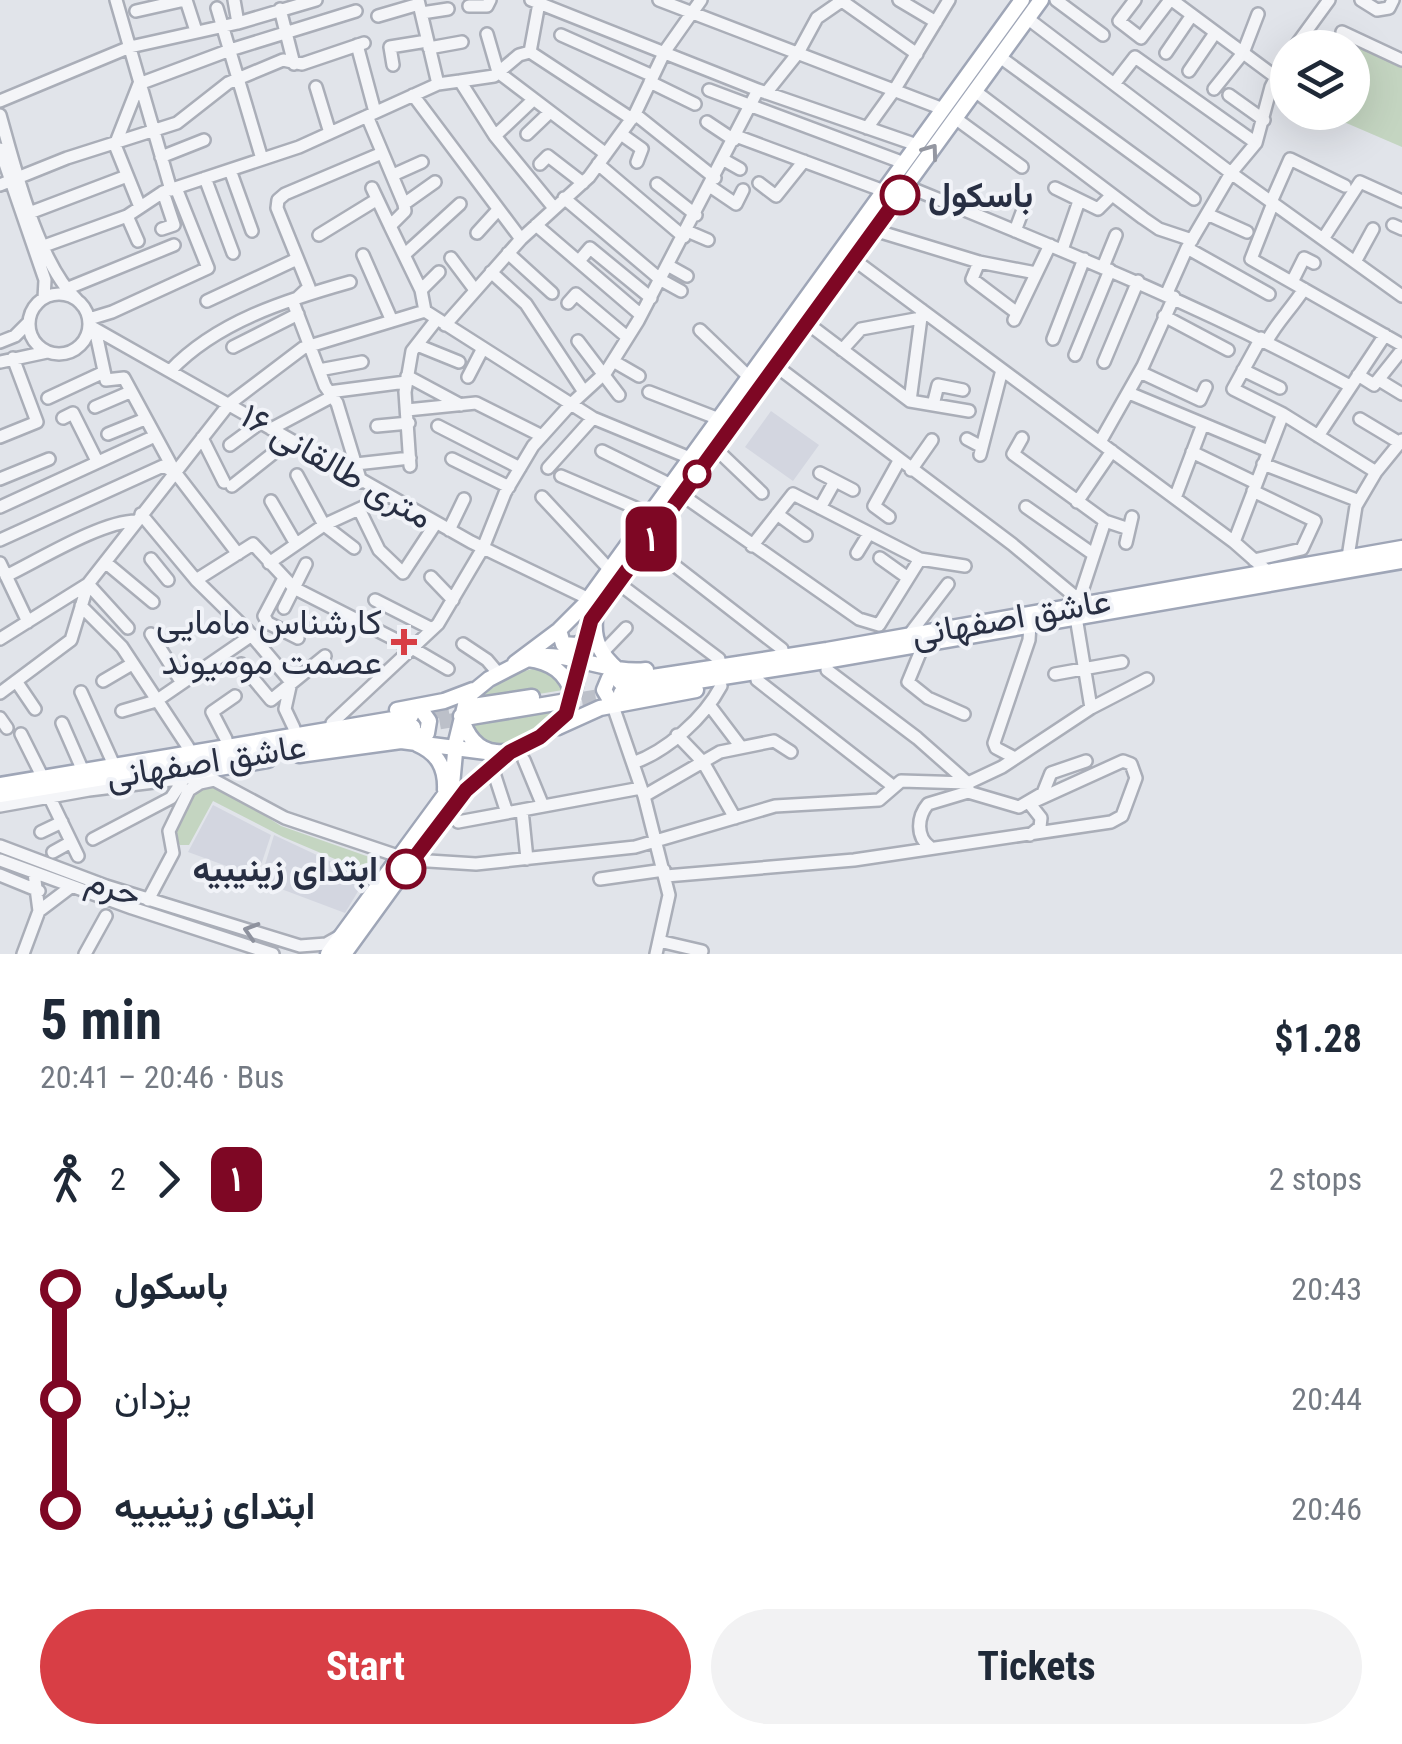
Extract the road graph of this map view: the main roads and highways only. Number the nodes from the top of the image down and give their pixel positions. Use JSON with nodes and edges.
{"nodes":[{"id":1,"x":1022,"y":0,"type":"edge"},
{"id":2,"x":1040,"y":0,"type":"edge"},
{"id":3,"x":1004,"y":25,"type":"junction"},
{"id":4,"x":1010,"y":42,"type":"junction"},
{"id":5,"x":980,"y":58,"type":"junction"},
{"id":6,"x":988,"y":73,"type":"junction"},
{"id":7,"x":949,"y":114,"type":"junction"},
{"id":8,"x":735,"y":410,"type":"junction"},
{"id":9,"x":676,"y":490,"type":"junction"},
{"id":10,"x":1402,"y":548,"type":"edge"},
{"id":11,"x":1402,"y":561,"type":"edge"},
{"id":12,"x":593,"y":605,"type":"junction"},
{"id":13,"x":1080,"y":607,"type":"junction"},
{"id":14,"x":974,"y":629,"type":"junction"},
{"id":15,"x":559,"y":630,"type":"junction"},
{"id":16,"x":584,"y":641,"type":"junction"},
{"id":17,"x":522,"y":661,"type":"junction"},
{"id":18,"x":580,"y":662,"type":"junction"},
{"id":19,"x":621,"y":688,"type":"junction"},
{"id":20,"x":565,"y":697,"type":"junction"},
{"id":21,"x":470,"y":707,"type":"junction"},
{"id":22,"x":395,"y":710,"type":"junction"},
{"id":23,"x":409,"y":731,"type":"junction"},
{"id":24,"x":540,"y":737,"type":"junction"},
{"id":25,"x":456,"y":748,"type":"junction"},
{"id":26,"x":499,"y":757,"type":"junction"},
{"id":27,"x":107,"y":770,"type":"junction"},
{"id":28,"x":454,"y":776,"type":"junction"},
{"id":29,"x":476,"y":781,"type":"junction"},
{"id":30,"x":0,"y":785,"type":"edge"},
{"id":31,"x":0,"y":795,"type":"edge"},
{"id":32,"x":444,"y":799,"type":"junction"},
{"id":33,"x":407,"y":858,"type":"junction"},
{"id":34,"x":328,"y":954,"type":"edge"},
{"id":35,"x":344,"y":954,"type":"edge"}],
"edges":[{"from":1,"to":3,"type":"main road"},
{"from":2,"to":4,"type":"main road"},
{"from":3,"to":4,"type":"main road"},
{"from":3,"to":5,"type":"main road"},
{"from":4,"to":6,"type":"main road"},
{"from":5,"to":6,"type":"main road"},
{"from":5,"to":7,"type":"main road"},
{"from":6,"to":7,"type":"main road"},
{"from":8,"to":7,"type":"main road","one_way":true},
{"from":7,"to":8,"type":"main road"},
{"from":8,"to":9,"type":"main road"},
{"from":8,"to":9,"type":"main road"},
{"from":9,"to":12,"type":"main road"},
{"from":9,"to":12,"type":"main road"},
{"from":10,"to":13,"type":"main road","name":"عاشق اصفهانی"},
{"from":11,"to":13,"type":"main road","name":"عاشق اصفهانی"},
{"from":12,"to":15,"type":"main road"},
{"from":12,"to":16,"type":"main road"},
{"from":12,"to":19,"type":"main road"},
{"from":13,"to":14,"type":"main road","name":"عاشق اصفهانی"},
{"from":13,"to":14,"type":"main road","name":"عاشق اصفهانی"},
{"from":14,"to":19,"type":"main road","name":"عاشق اصفهانی"},
{"from":14,"to":19,"type":"main road"},
{"from":14,"to":19,"type":"main road"},
{"from":15,"to":16,"type":"main road"},
{"from":15,"to":17,"type":"main road"},
{"from":16,"to":18,"type":"main road"},
{"from":17,"to":18,"type":"main road"},
{"from":17,"to":20,"type":"main road"},
{"from":17,"to":21,"type":"main road"},
{"from":18,"to":19,"type":"main road"},
{"from":18,"to":20,"type":"main road"},
{"from":19,"to":24,"type":"main road"},
{"from":20,"to":21,"type":"main road"},
{"from":20,"to":24,"type":"main road"},
{"from":21,"to":22,"type":"main road"},
{"from":21,"to":25,"type":"main road"},
{"from":21,"to":26,"type":"main road"},
{"from":22,"to":23,"type":"main road"},
{"from":22,"to":27,"type":"main road"},
{"from":23,"to":25,"type":"main road"},
{"from":23,"to":27,"type":"main road","name":"عاشق اصفهانی"},
{"from":23,"to":27,"type":"main road"},
{"from":23,"to":32,"type":"main road"},
{"from":24,"to":26,"type":"main road"},
{"from":25,"to":26,"type":"main road"},
{"from":25,"to":28,"type":"main road"},
{"from":26,"to":29,"type":"main road"},
{"from":27,"to":30,"type":"main road","name":"عاشق اصفهانی"},
{"from":27,"to":31,"type":"main road","name":"عاشق اصفهانی"},
{"from":28,"to":29,"type":"main road"},
{"from":28,"to":32,"type":"main road"},
{"from":29,"to":33,"type":"main road"},
{"from":32,"to":33,"type":"main road"},
{"from":33,"to":34,"type":"main road"},
{"from":33,"to":35,"type":"main road"}]}
